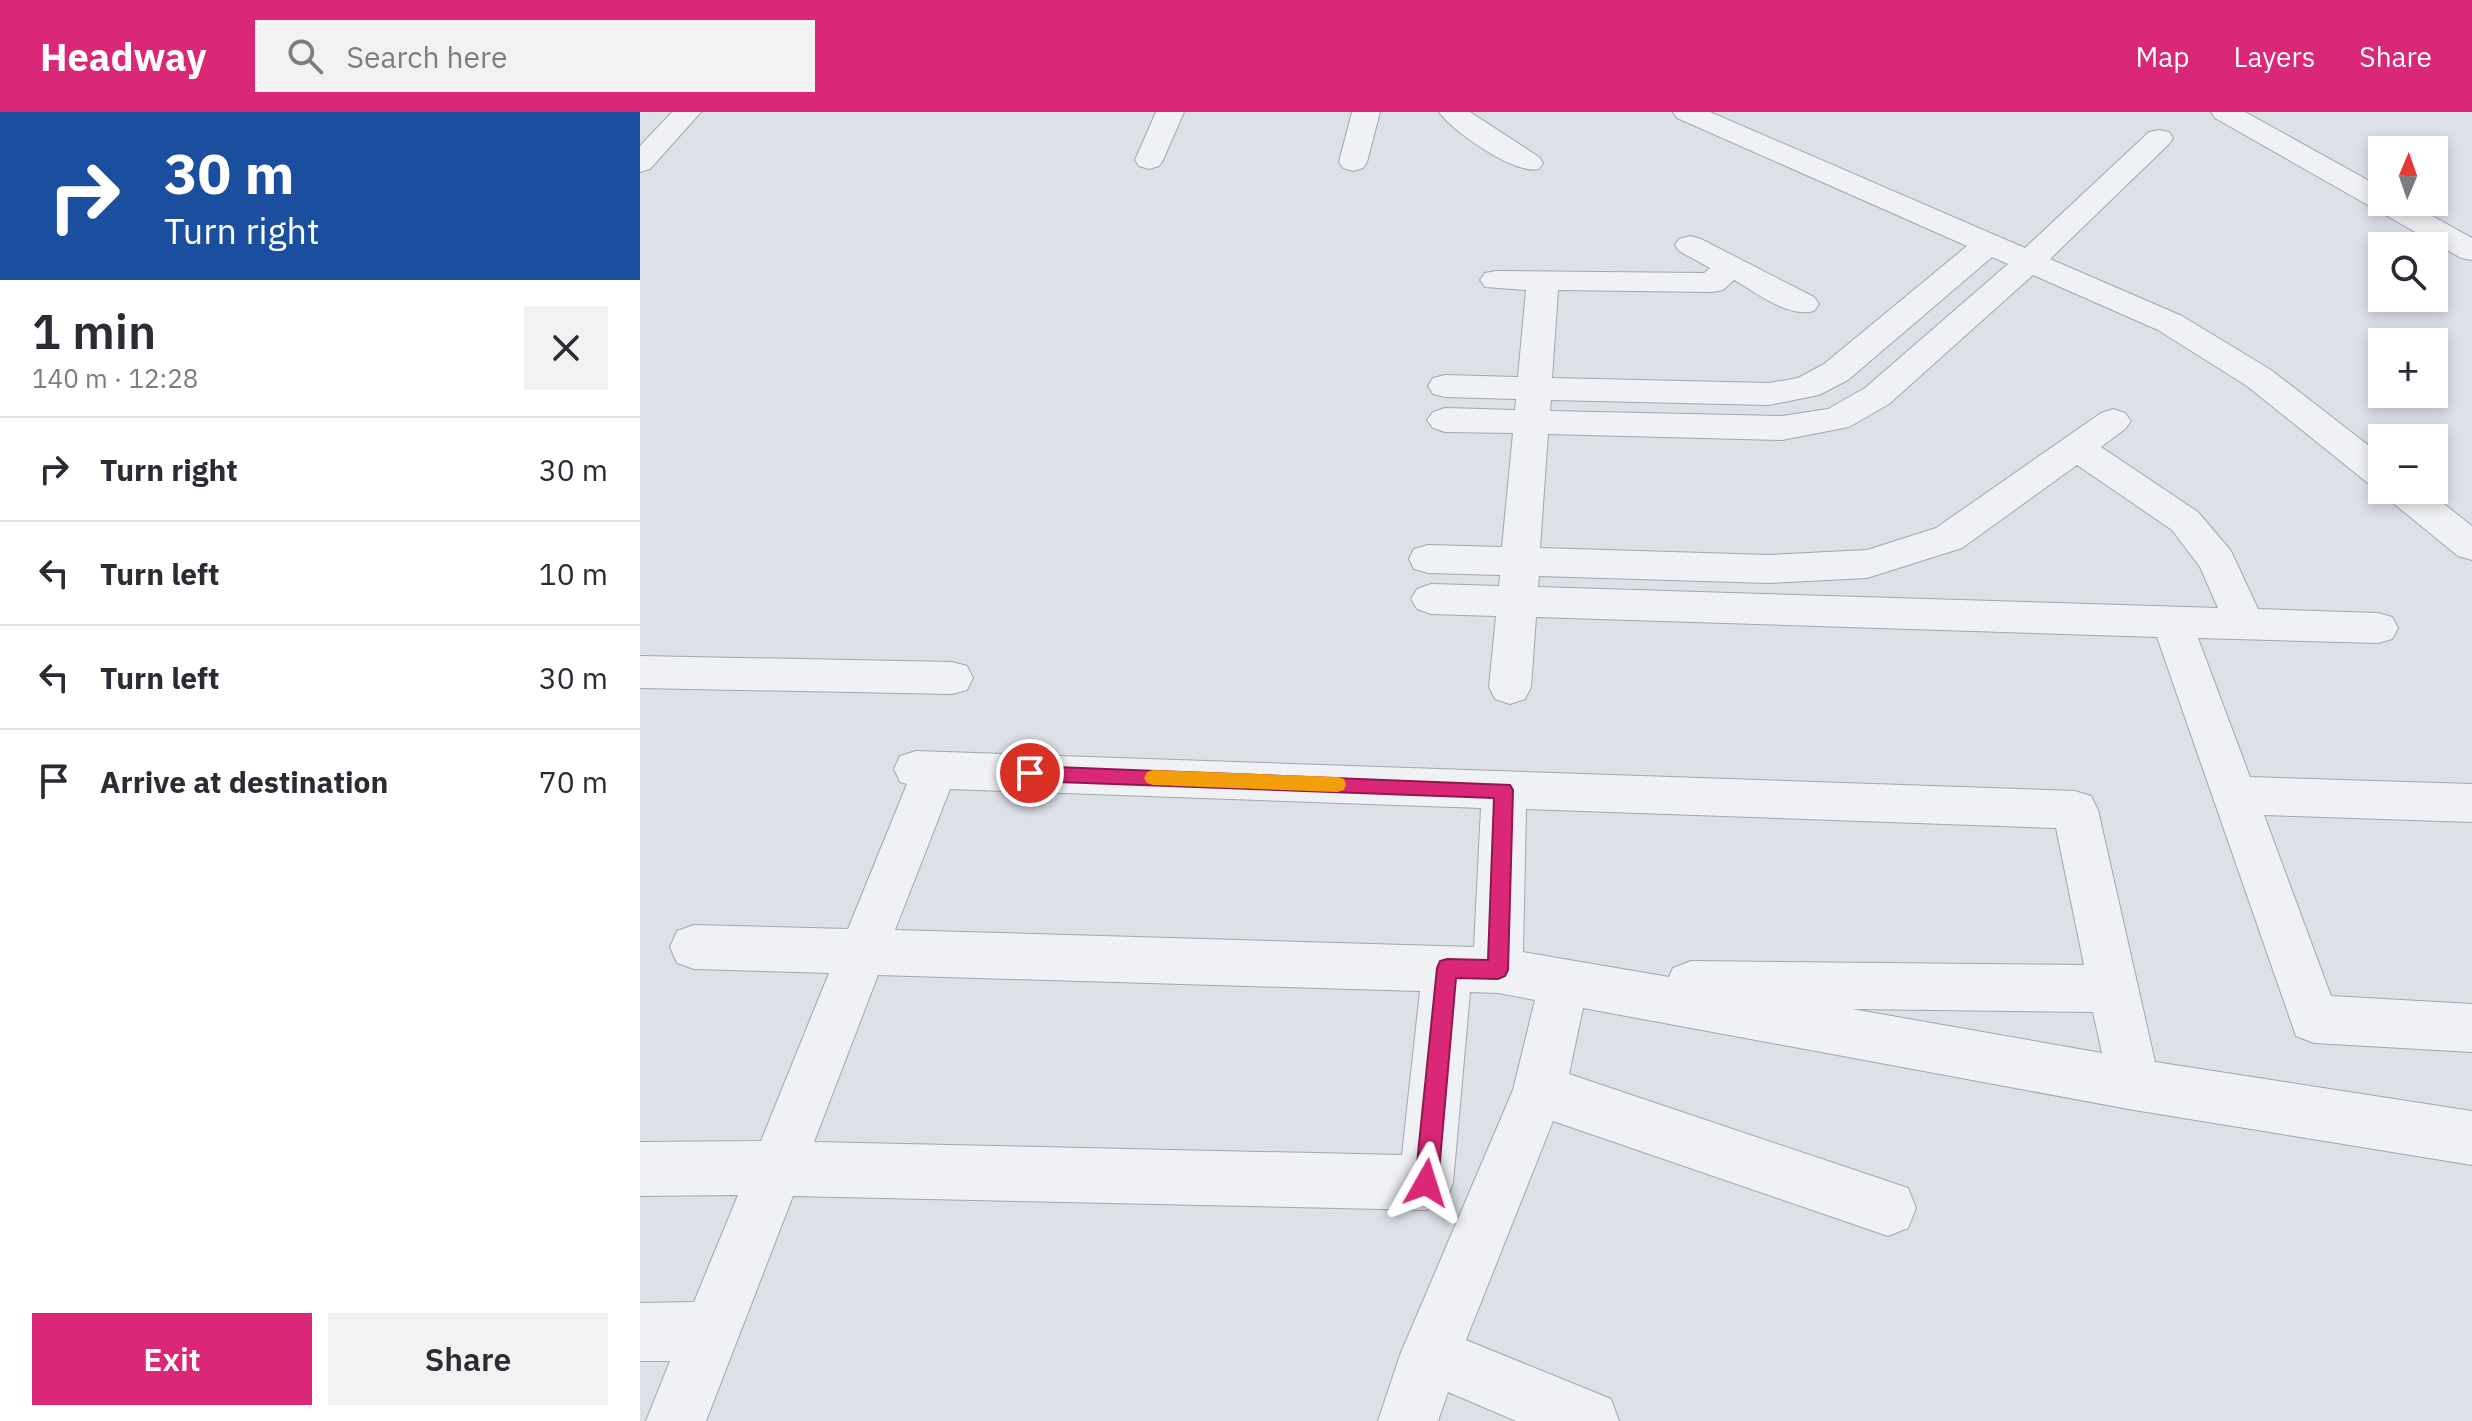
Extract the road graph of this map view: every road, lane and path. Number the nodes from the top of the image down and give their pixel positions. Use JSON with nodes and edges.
{"nodes":[{"id":1,"x":655,"y":112,"type":"edge"},
{"id":2,"x":687,"y":112,"type":"edge"},
{"id":3,"x":1170,"y":112,"type":"edge"},
{"id":4,"x":1366,"y":112,"type":"edge"},
{"id":5,"x":1453,"y":112,"type":"edge"},
{"id":6,"x":1687,"y":112,"type":"edge"},
{"id":7,"x":2225,"y":112,"type":"edge"},
{"id":8,"x":640,"y":128,"type":"edge"},
{"id":9,"x":2159,"y":138,"type":"dead end"},
{"id":10,"x":1149,"y":160,"type":"dead end"},
{"id":11,"x":1353,"y":162,"type":"dead end"},
{"id":12,"x":640,"y":163,"type":"edge"},
{"id":13,"x":1529,"y":163,"type":"dead end"},
{"id":14,"x":2368,"y":192,"type":"edge"},
{"id":15,"x":2410,"y":216,"type":"edge"},
{"id":16,"x":1721,"y":224,"type":"dead end"},
{"id":17,"x":1988,"y":244,"type":"junction"},
{"id":18,"x":1690,"y":245,"type":"junction"},
{"id":19,"x":2472,"y":251,"type":"edge"},
{"id":20,"x":2029,"y":262,"type":"junction"},
{"id":21,"x":1731,"y":266,"type":"junction"},
{"id":22,"x":1496,"y":280,"type":"dead end"},
{"id":23,"x":1543,"y":281,"type":"junction"},
{"id":24,"x":1636,"y":282,"type":"junction"},
{"id":25,"x":1803,"y":304,"type":"dead end"},
{"id":26,"x":1445,"y":403,"type":"dead end"},
{"id":27,"x":1532,"y":405,"type":"junction"},
{"id":28,"x":2113,"y":421,"type":"dead end"},
{"id":29,"x":2076,"y":447,"type":"junction"},
{"id":30,"x":2368,"y":464,"type":"edge"},
{"id":31,"x":2419,"y":504,"type":"edge"},
{"id":32,"x":2472,"y":546,"type":"edge"},
{"id":33,"x":1428,"y":559,"type":"dead end"},
{"id":34,"x":1520,"y":562,"type":"junction"},
{"id":35,"x":1431,"y":599,"type":"dead end"},
{"id":36,"x":1517,"y":602,"type":"junction"},
{"id":37,"x":2172,"y":621,"type":"junction"},
{"id":38,"x":2245,"y":624,"type":"junction"},
{"id":39,"x":2378,"y":628,"type":"dead end"},
{"id":40,"x":640,"y":672,"type":"edge"},
{"id":41,"x":952,"y":678,"type":"dead end"},
{"id":42,"x":1510,"y":687,"type":"dead end"},
{"id":43,"x":1504,"y":790,"type":"junction"},
{"id":44,"x":2234,"y":795,"type":"junction"},
{"id":45,"x":2472,"y":803,"type":"edge"},
{"id":46,"x":694,"y":947,"type":"dead end"},
{"id":47,"x":863,"y":950,"type":"junction"},
{"id":48,"x":1472,"y":969,"type":"junction"},
{"id":49,"x":1564,"y":982,"type":"junction"},
{"id":50,"x":2113,"y":989,"type":"junction"},
{"id":51,"x":2472,"y":1028,"type":"edge"},
{"id":52,"x":2134,"y":1084,"type":"junction"},
{"id":53,"x":1539,"y":1090,"type":"junction"},
{"id":54,"x":2472,"y":1138,"type":"edge"},
{"id":55,"x":777,"y":1168,"type":"junction"},
{"id":56,"x":640,"y":1169,"type":"edge"},
{"id":57,"x":1888,"y":1208,"type":"dead end"},
{"id":58,"x":712,"y":1331,"type":"junction"},
{"id":59,"x":640,"y":1332,"type":"edge"},
{"id":60,"x":1430,"y":1355,"type":"junction"},
{"id":61,"x":676,"y":1421,"type":"edge"},
{"id":62,"x":1408,"y":1421,"type":"edge"},
{"id":63,"x":1589,"y":1421,"type":"edge"}],
"edges":[{"from":1,"to":8,"type":"street"},
{"from":2,"to":12,"type":"street"},
{"from":3,"to":10,"type":"street"},
{"from":4,"to":11,"type":"street"},
{"from":5,"to":13,"type":"street"},
{"from":6,"to":17,"type":"street"},
{"from":7,"to":14,"type":"street"},
{"from":9,"to":20,"type":"street"},
{"from":15,"to":19,"type":"street"},
{"from":16,"to":18,"type":"street"},
{"from":17,"to":20,"type":"street"},
{"from":17,"to":27,"type":"street"},
{"from":18,"to":21,"type":"street"},
{"from":18,"to":24,"type":"street"},
{"from":20,"to":27,"type":"street"},
{"from":20,"to":30,"type":"street"},
{"from":21,"to":24,"type":"street"},
{"from":21,"to":25,"type":"street"},
{"from":22,"to":23,"type":"street"},
{"from":23,"to":24,"type":"street"},
{"from":23,"to":27,"type":"street"},
{"from":26,"to":27,"type":"street"},
{"from":27,"to":34,"type":"street"},
{"from":28,"to":29,"type":"street"},
{"from":29,"to":34,"type":"street"},
{"from":29,"to":38,"type":"street"},
{"from":31,"to":32,"type":"street"},
{"from":33,"to":34,"type":"street"},
{"from":34,"to":36,"type":"street"},
{"from":35,"to":36,"type":"street"},
{"from":36,"to":37,"type":"street"},
{"from":36,"to":42,"type":"street"},
{"from":37,"to":38,"type":"street"},
{"from":37,"to":44,"type":"street"},
{"from":38,"to":39,"type":"street"},
{"from":40,"to":41,"type":"street"},
{"from":43,"to":47,"type":"street"},
{"from":43,"to":48,"type":"street"},
{"from":43,"to":50,"type":"street"},
{"from":44,"to":45,"type":"street"},
{"from":44,"to":51,"type":"street"},
{"from":46,"to":47,"type":"street"},
{"from":47,"to":48,"type":"street"},
{"from":47,"to":55,"type":"street"},
{"from":48,"to":49,"type":"street"},
{"from":48,"to":55,"type":"street"},
{"from":49,"to":50,"type":"street"},
{"from":49,"to":52,"type":"street"},
{"from":49,"to":53,"type":"street"},
{"from":50,"to":52,"type":"street"},
{"from":52,"to":54,"type":"street"},
{"from":53,"to":57,"type":"street"},
{"from":53,"to":60,"type":"street"},
{"from":55,"to":56,"type":"street"},
{"from":55,"to":58,"type":"street"},
{"from":58,"to":59,"type":"street"},
{"from":58,"to":61,"type":"street"},
{"from":60,"to":62,"type":"street"},
{"from":60,"to":63,"type":"street"}]}
